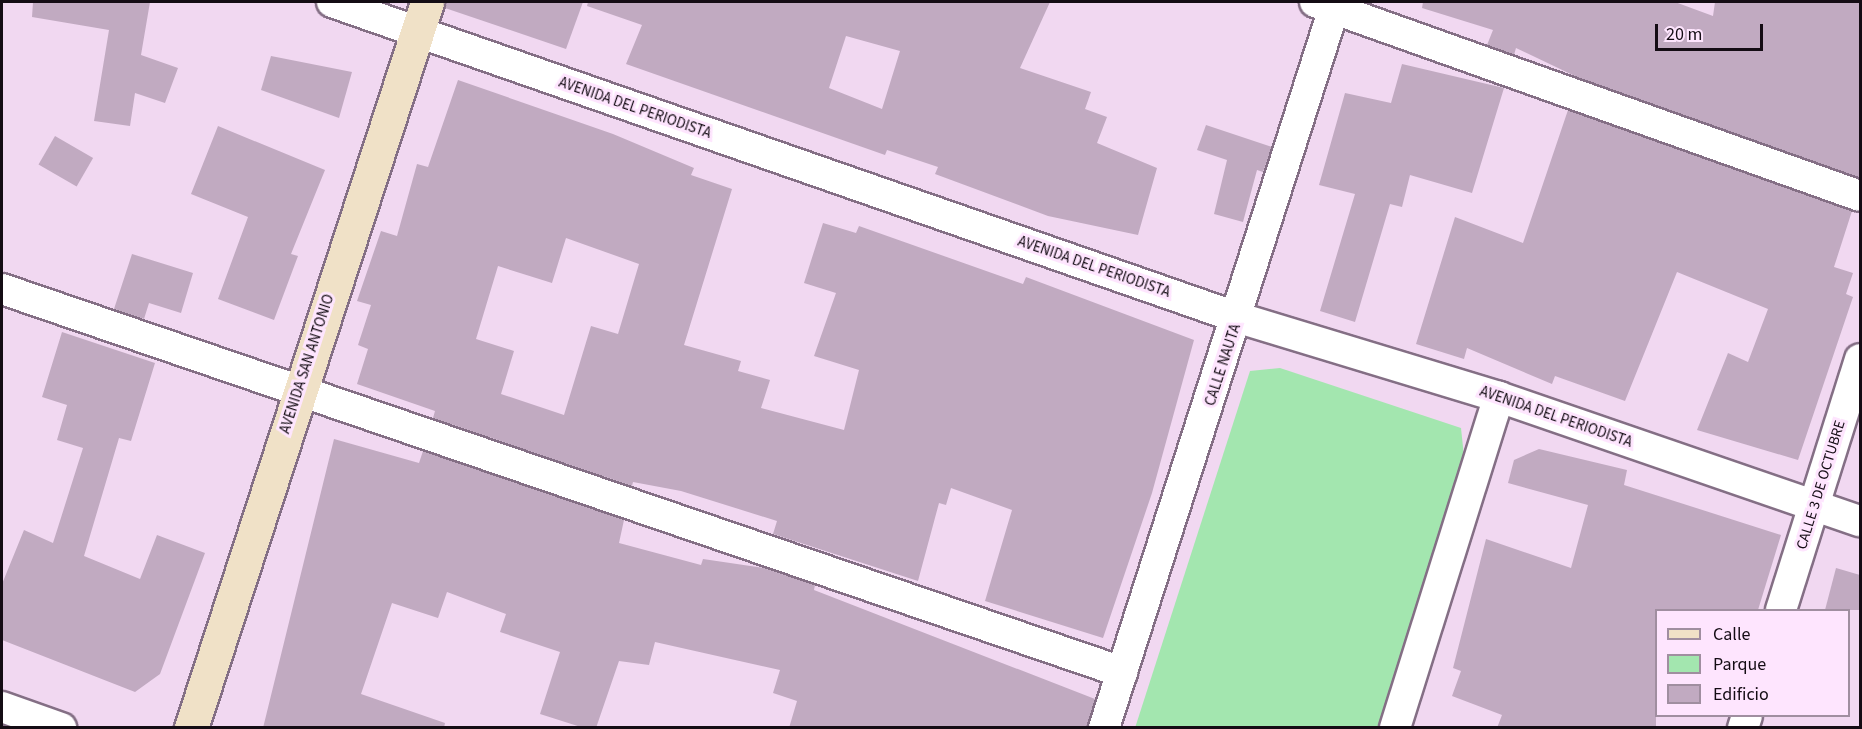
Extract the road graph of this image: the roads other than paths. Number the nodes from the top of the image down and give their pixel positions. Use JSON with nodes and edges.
{"nodes":[{"id":1,"x":332,"y":2,"type":"edge"},
{"id":2,"x":1329,"y":4,"type":"edge"},
{"id":3,"x":422,"y":17,"type":"edge"},
{"id":4,"x":1860,"y":196,"type":"edge"},
{"id":5,"x":2,"y":289,"type":"edge"},
{"id":6,"x":1239,"y":318,"type":"junction"},
{"id":7,"x":1860,"y":359,"type":"edge"},
{"id":8,"x":298,"y":388,"type":"junction"},
{"id":9,"x":1499,"y":397,"type":"junction"},
{"id":10,"x":1815,"y":507,"type":"junction"},
{"id":11,"x":1860,"y":521,"type":"edge"},
{"id":12,"x":1781,"y":609,"type":"edge"},
{"id":13,"x":1122,"y":672,"type":"junction"},
{"id":14,"x":2,"y":707,"type":"edge"},
{"id":15,"x":61,"y":728,"type":"edge"},
{"id":16,"x":191,"y":728,"type":"edge"},
{"id":17,"x":1104,"y":728,"type":"edge"},
{"id":18,"x":1395,"y":728,"type":"edge"}],
"edges":[{"from":1,"to":3,"type":"street","name":"AVENIDA DEL PERIODISTA"},
{"from":2,"to":4,"type":"street"},
{"from":2,"to":6,"type":"street","name":"CALLE NAUTA"},
{"from":3,"to":6,"type":"street","name":"AVENIDA DEL PERIODISTA"},
{"from":3,"to":8,"type":"main road","name":"AVENIDA SAN ANTONIO"},
{"from":5,"to":8,"type":"street"},
{"from":6,"to":9,"type":"street","name":"AVENIDA DEL PERIODISTA"},
{"from":6,"to":13,"type":"street","name":"CALLE NAUTA"},
{"from":7,"to":10,"type":"street","name":"CALLE 3 DE OCTUBRE"},
{"from":8,"to":13,"type":"street"},
{"from":8,"to":16,"type":"main road","name":"AVENIDA SAN ANTONIO"},
{"from":9,"to":10,"type":"street","name":"AVENIDA DEL PERIODISTA"},
{"from":9,"to":18,"type":"street"},
{"from":10,"to":11,"type":"street","name":"AVENIDA DEL PERIODISTA"},
{"from":10,"to":12,"type":"street","name":"CALLE 3 DE OCTUBRE"},
{"from":13,"to":17,"type":"street","name":"CALLE NAUTA"},
{"from":14,"to":15,"type":"street"}]}
